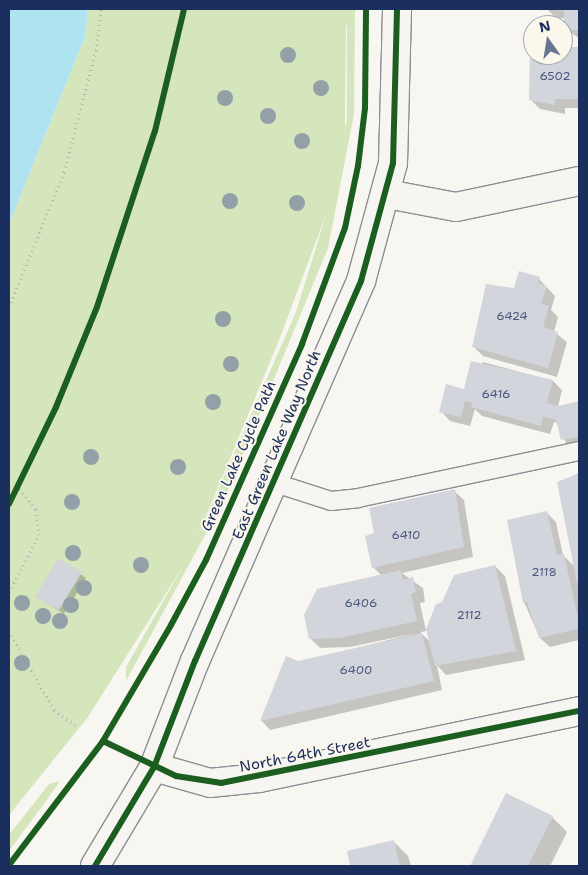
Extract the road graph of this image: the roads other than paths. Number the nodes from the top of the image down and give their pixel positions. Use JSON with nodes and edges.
{"nodes":[{"id":1,"x":397,"y":9,"type":"edge"},
{"id":2,"x":579,"y":181,"type":"edge"},
{"id":3,"x":387,"y":194,"type":"junction"},
{"id":4,"x":579,"y":451,"type":"edge"},
{"id":5,"x":274,"y":483,"type":"junction"},
{"id":6,"x":579,"y":711,"type":"edge"},
{"id":7,"x":154,"y":767,"type":"junction"},
{"id":8,"x":95,"y":866,"type":"edge"}],
"edges":[{"from":1,"to":3,"type":"main road","name":"East Green Lake Way North"},
{"from":2,"to":3,"type":"main road"},
{"from":3,"to":5,"type":"main road","name":"East Green Lake Way North"},
{"from":4,"to":5,"type":"lane"},
{"from":5,"to":7,"type":"main road","name":"East Green Lake Way North"},
{"from":6,"to":7,"type":"main road","name":"North 64th Street"},
{"from":7,"to":8,"type":"main road","name":"East Green Lake Way North"}]}
